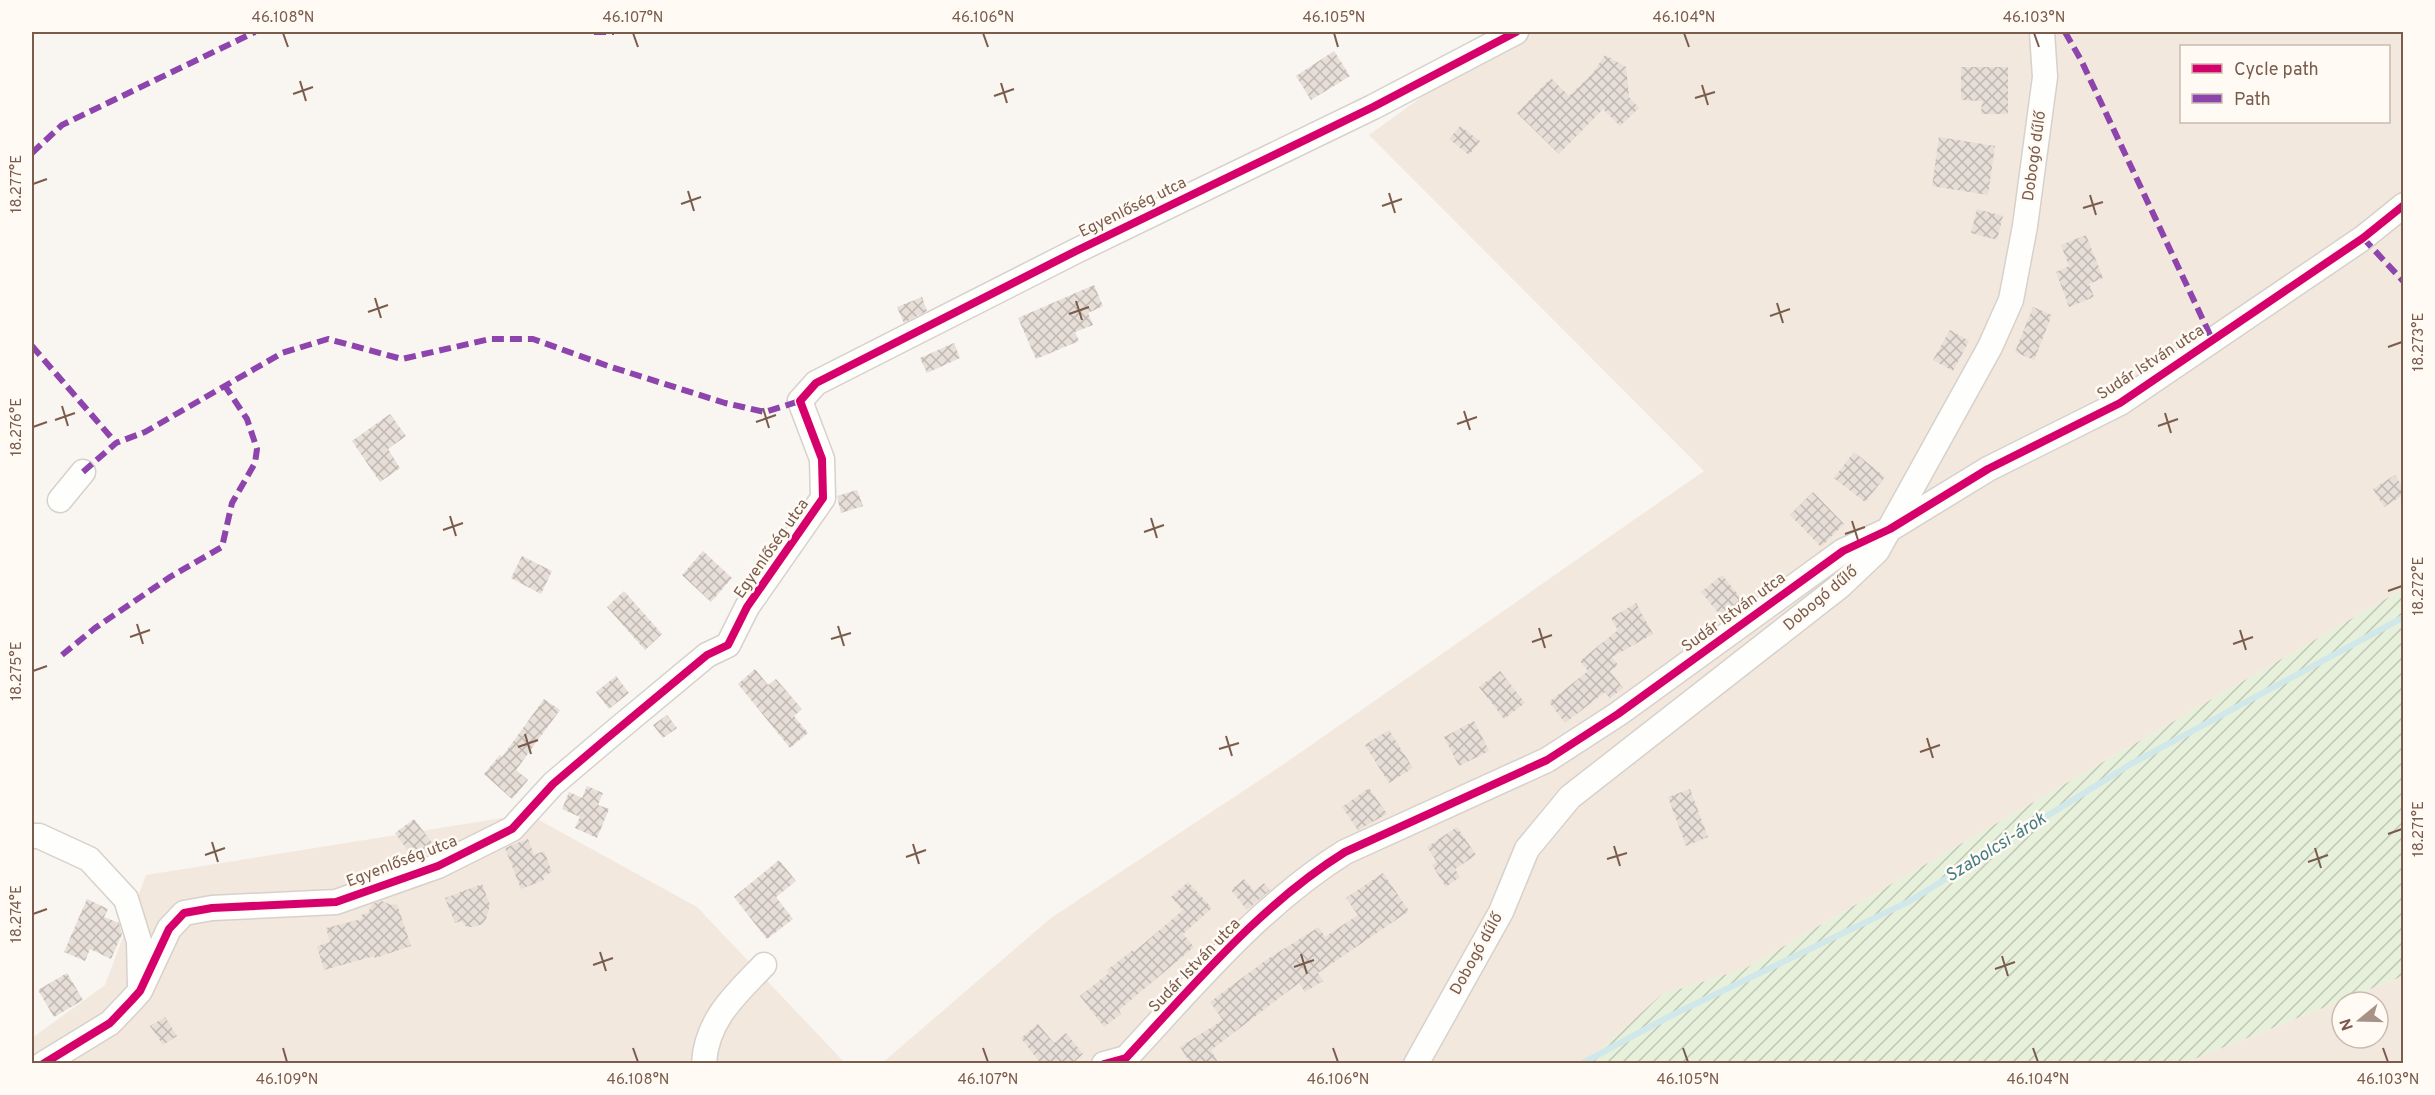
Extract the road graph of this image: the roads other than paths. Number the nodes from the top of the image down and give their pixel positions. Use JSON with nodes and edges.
{"nodes":[{"id":1,"x":1516,"y":32,"type":"edge"},
{"id":2,"x":2042,"y":32,"type":"edge"},
{"id":3,"x":2403,"y":205,"type":"edge"},
{"id":4,"x":83,"y":472,"type":"dead end"},
{"id":5,"x":60,"y":500,"type":"dead end"},
{"id":6,"x":1890,"y":529,"type":"junction"},
{"id":7,"x":32,"y":836,"type":"edge"},
{"id":8,"x":764,"y":965,"type":"dead end"},
{"id":9,"x":140,"y":991,"type":"junction"},
{"id":10,"x":43,"y":1064,"type":"edge"},
{"id":11,"x":704,"y":1064,"type":"edge"},
{"id":12,"x":1104,"y":1064,"type":"edge"},
{"id":13,"x":1416,"y":1064,"type":"edge"}],
"edges":[{"from":1,"to":9,"type":"street","name":"Egyenlőség utca"},
{"from":2,"to":6,"type":"street","name":"Dobogó dűlő"},
{"from":3,"to":6,"type":"street","name":"Sudár István utca"},
{"from":4,"to":5,"type":"street"},
{"from":6,"to":12,"type":"street","name":"Sudár István utca"},
{"from":6,"to":13,"type":"street","name":"Dobogó dűlő"},
{"from":7,"to":9,"type":"street"},
{"from":8,"to":11,"type":"street"},
{"from":9,"to":10,"type":"street","name":"Egyenlőség utca"}]}
